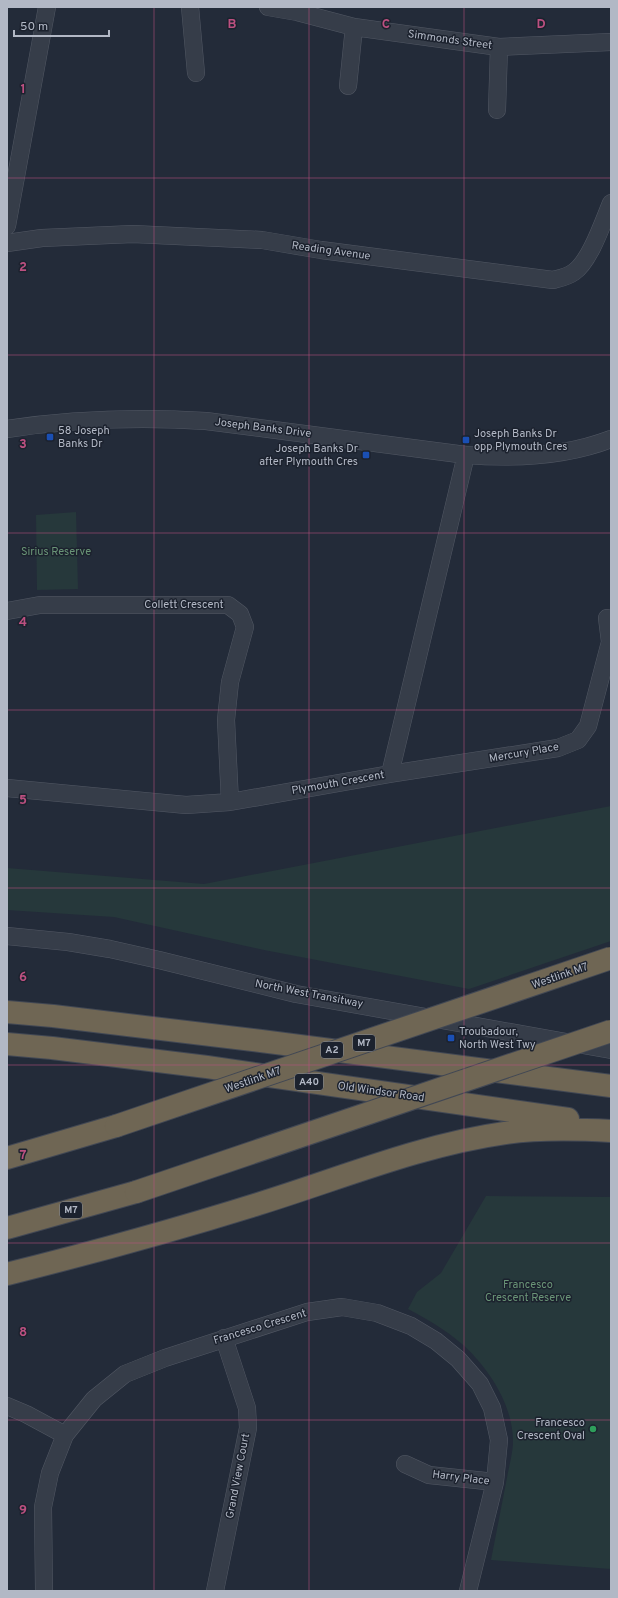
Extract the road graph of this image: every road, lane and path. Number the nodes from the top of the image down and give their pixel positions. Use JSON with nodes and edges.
{"nodes":[{"id":1,"x":47,"y":7,"type":"edge"},
{"id":2,"x":190,"y":7,"type":"edge"},
{"id":3,"x":268,"y":7,"type":"edge"},
{"id":4,"x":354,"y":27,"type":"junction"},
{"id":5,"x":611,"y":42,"type":"edge"},
{"id":6,"x":499,"y":47,"type":"junction"},
{"id":7,"x":196,"y":73,"type":"dead end"},
{"id":8,"x":348,"y":86,"type":"dead end"},
{"id":9,"x":497,"y":110,"type":"dead end"},
{"id":10,"x":611,"y":203,"type":"edge"},
{"id":11,"x":7,"y":226,"type":"edge"},
{"id":12,"x":7,"y":243,"type":"edge"},
{"id":13,"x":7,"y":429,"type":"edge"},
{"id":14,"x":611,"y":439,"type":"edge"},
{"id":15,"x":466,"y":455,"type":"junction"},
{"id":16,"x":7,"y":611,"type":"edge"},
{"id":17,"x":607,"y":618,"type":"dead end"},
{"id":18,"x":390,"y":774,"type":"junction"},
{"id":19,"x":7,"y":788,"type":"edge"},
{"id":20,"x":230,"y":802,"type":"junction"},
{"id":21,"x":7,"y":936,"type":"edge"},
{"id":22,"x":611,"y":958,"type":"edge"},
{"id":23,"x":7,"y":1012,"type":"edge"},
{"id":24,"x":611,"y":1031,"type":"edge"},
{"id":25,"x":7,"y":1044,"type":"edge"},
{"id":26,"x":611,"y":1050,"type":"edge"},
{"id":27,"x":611,"y":1086,"type":"edge"},
{"id":28,"x":611,"y":1125,"type":"edge"},
{"id":29,"x":611,"y":1131,"type":"edge"},
{"id":30,"x":7,"y":1158,"type":"edge"},
{"id":31,"x":7,"y":1228,"type":"edge"},
{"id":32,"x":7,"y":1274,"type":"edge"},
{"id":33,"x":224,"y":1338,"type":"junction"},
{"id":34,"x":7,"y":1406,"type":"edge"},
{"id":35,"x":65,"y":1435,"type":"junction"},
{"id":36,"x":405,"y":1464,"type":"dead end"},
{"id":37,"x":495,"y":1482,"type":"junction"},
{"id":38,"x":44,"y":1591,"type":"edge"},
{"id":39,"x":214,"y":1591,"type":"edge"},
{"id":40,"x":468,"y":1591,"type":"edge"}],
"edges":[{"from":1,"to":11,"type":"street"},
{"from":2,"to":7,"type":"street"},
{"from":3,"to":4,"type":"street","name":"Simmonds Street"},
{"from":4,"to":6,"type":"street","name":"Simmonds Street"},
{"from":4,"to":8,"type":"street"},
{"from":5,"to":6,"type":"street","name":"Simmonds Street"},
{"from":6,"to":9,"type":"street"},
{"from":10,"to":12,"type":"street","name":"Reading Avenue"},
{"from":13,"to":15,"type":"street","name":"Joseph Banks Drive"},
{"from":14,"to":15,"type":"street","name":"Joseph Banks Drive"},
{"from":15,"to":18,"type":"street","name":"Plymouth Crescent"},
{"from":16,"to":20,"type":"street","name":"Collett Crescent"},
{"from":17,"to":18,"type":"street","name":"Mercury Place"},
{"from":18,"to":20,"type":"street","name":"Plymouth Crescent"},
{"from":19,"to":20,"type":"street","name":"Plymouth Crescent"},
{"from":21,"to":26,"type":"street","name":"North West Transitway"},
{"from":22,"to":30,"type":"highway","name":"Westlink M7","number":"M7","bridge":true},
{"from":23,"to":27,"type":"highway","number":"A2"},
{"from":24,"to":31,"type":"highway","number":"M7","bridge":true},
{"from":25,"to":28,"type":"highway","name":"Old Windsor Road","number":"A40"},
{"from":29,"to":32,"type":"highway"},
{"from":33,"to":35,"type":"street","name":"Francesco Crescent"},
{"from":33,"to":37,"type":"street","name":"Francesco Crescent"},
{"from":33,"to":39,"type":"street","name":"Grand View Court"},
{"from":34,"to":35,"type":"street"},
{"from":35,"to":38,"type":"street","name":"Francesco Crescent"},
{"from":36,"to":37,"type":"street","name":"Harry Place"},
{"from":37,"to":40,"type":"street","name":"Francesco Crescent"}]}
